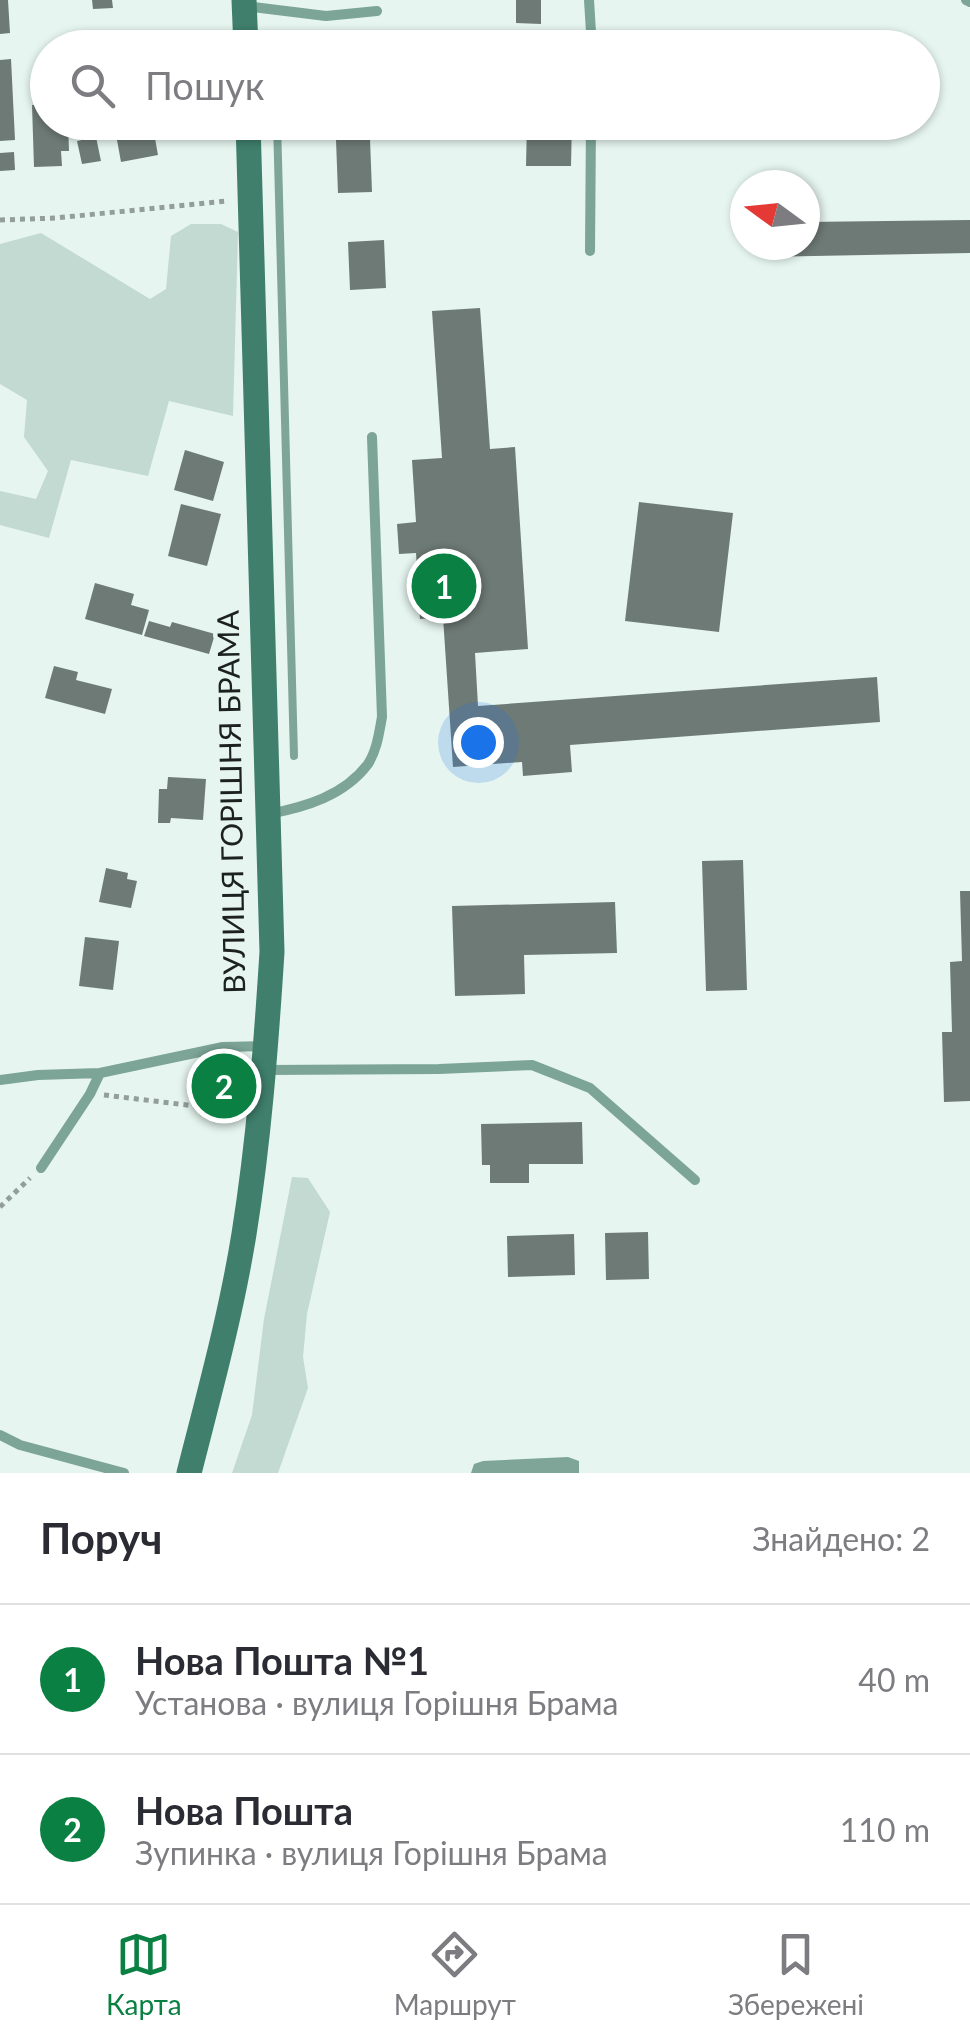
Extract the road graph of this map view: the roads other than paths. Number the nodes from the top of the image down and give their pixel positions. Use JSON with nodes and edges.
{"nodes":[{"id":1,"x":589,"y":0,"type":"edge"},
{"id":2,"x":244,"y":3,"type":"edge"},
{"id":3,"x":377,"y":11,"type":"dead end"},
{"id":4,"x":245,"y":30,"type":"edge"},
{"id":5,"x":591,"y":30,"type":"edge"},
{"id":6,"x":249,"y":140,"type":"edge"},
{"id":7,"x":591,"y":140,"type":"edge"},
{"id":8,"x":590,"y":251,"type":"dead end"},
{"id":9,"x":372,"y":437,"type":"dead end"},
{"id":10,"x":268,"y":814,"type":"junction"},
{"id":11,"x":265,"y":1058,"type":"junction"},
{"id":12,"x":100,"y":1073,"type":"junction"},
{"id":13,"x":0,"y":1080,"type":"edge"},
{"id":14,"x":40,"y":1168,"type":"road end"},
{"id":15,"x":696,"y":1180,"type":"dead end"},
{"id":16,"x":0,"y":1435,"type":"edge"},
{"id":17,"x":124,"y":1473,"type":"edge"},
{"id":18,"x":188,"y":1473,"type":"edge"}],
"edges":[{"from":1,"to":5,"type":"lane"},
{"from":2,"to":3,"type":"lane"},
{"from":2,"to":4,"type":"street"},
{"from":6,"to":10,"type":"street","name":"ВУЛИЦЯ ГОРІШНЯ БРАМА"},
{"from":7,"to":8,"type":"lane"},
{"from":9,"to":10,"type":"lane"},
{"from":10,"to":11,"type":"street","name":"ВУЛИЦЯ ГОРІШНЯ БРАМА"},
{"from":11,"to":12,"type":"lane"},
{"from":11,"to":15,"type":"lane"},
{"from":11,"to":18,"type":"street","name":"ВУЛИЦЯ ГОРІШНЯ БРАМА"},
{"from":12,"to":13,"type":"lane"},
{"from":12,"to":14,"type":"lane"},
{"from":16,"to":17,"type":"lane"}]}
